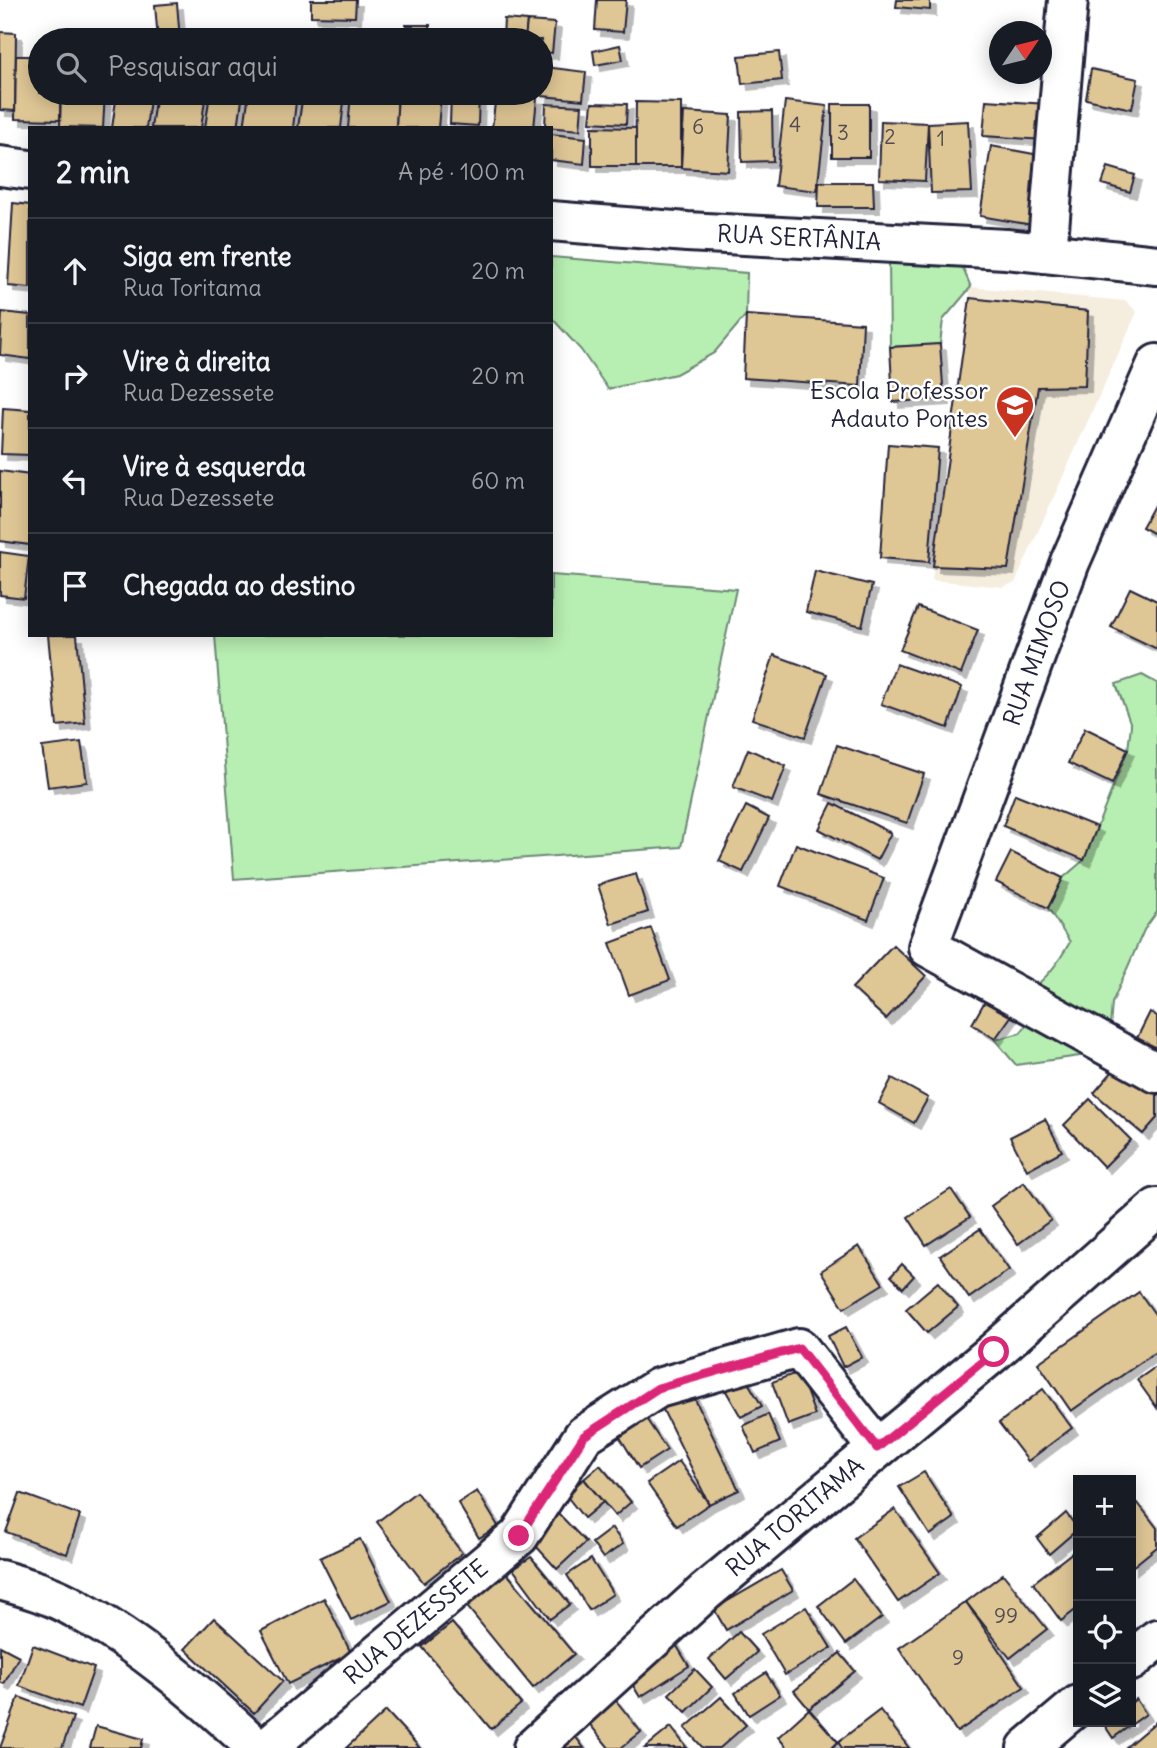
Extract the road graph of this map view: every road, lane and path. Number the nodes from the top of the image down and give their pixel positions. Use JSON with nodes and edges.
{"nodes":[{"id":1,"x":1068,"y":0,"type":"edge"},
{"id":2,"x":0,"y":166,"type":"edge"},
{"id":3,"x":28,"y":170,"type":"edge"},
{"id":4,"x":553,"y":221,"type":"edge"},
{"id":5,"x":1047,"y":253,"type":"junction"},
{"id":6,"x":1157,"y":265,"type":"edge"},
{"id":7,"x":1157,"y":364,"type":"edge"},
{"id":8,"x":1157,"y":1073,"type":"edge"},
{"id":9,"x":1153,"y":1222,"type":"edge"},
{"id":10,"x":877,"y":1448,"type":"junction"},
{"id":11,"x":0,"y":1580,"type":"edge"},
{"id":12,"x":1157,"y":1639,"type":"edge"},
{"id":13,"x":1136,"y":1657,"type":"edge"},
{"id":14,"x":1073,"y":1709,"type":"edge"},
{"id":15,"x":257,"y":1748,"type":"edge"},
{"id":16,"x":266,"y":1748,"type":"edge"},
{"id":17,"x":533,"y":1748,"type":"edge"},
{"id":18,"x":1027,"y":1748,"type":"edge"}],
"edges":[{"from":1,"to":5,"type":"street"},
{"from":2,"to":3,"type":"street"},
{"from":4,"to":5,"type":"street","name":"RUA SERTÂNIA"},
{"from":5,"to":6,"type":"street","name":"RUA SERTÂNIA"},
{"from":7,"to":8,"type":"street","name":"RUA MIMOSO"},
{"from":9,"to":10,"type":"street","name":"RUA TORITAMA"},
{"from":10,"to":16,"type":"street","name":"RUA DEZESSETE"},
{"from":10,"to":17,"type":"street","name":"RUA TORITAMA"},
{"from":11,"to":15,"type":"street"},
{"from":12,"to":13,"type":"street"},
{"from":14,"to":18,"type":"street"}]}
